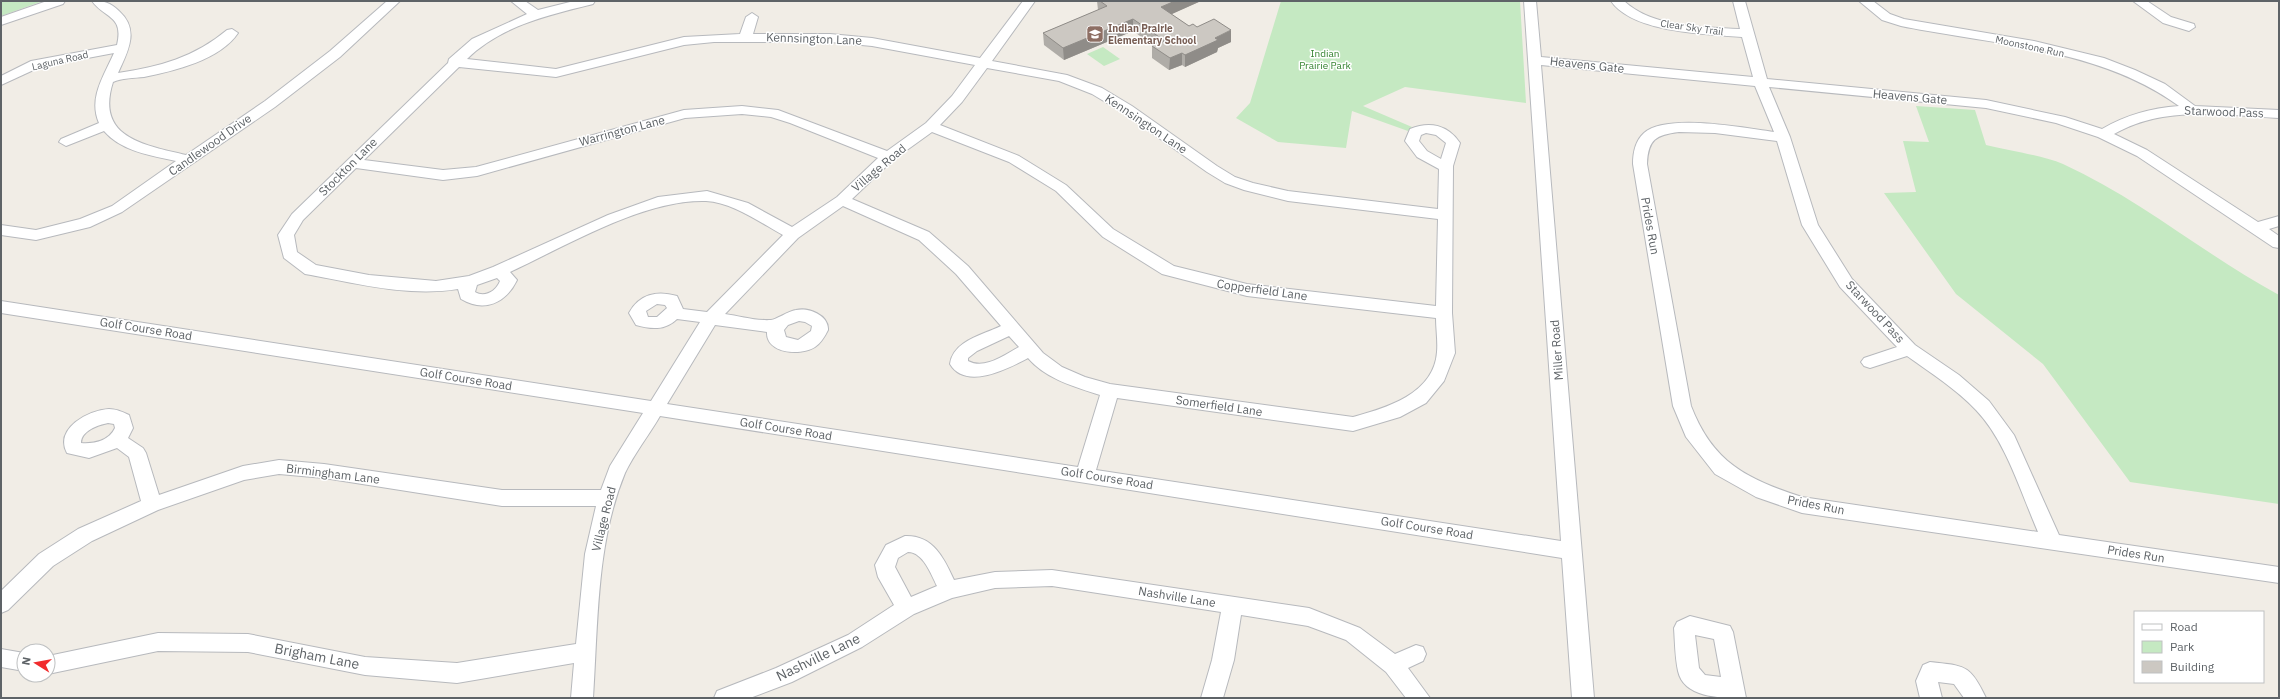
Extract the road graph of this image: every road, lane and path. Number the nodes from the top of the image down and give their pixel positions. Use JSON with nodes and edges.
{"nodes":[{"id":1,"x":59,"y":1,"type":"edge"},
{"id":2,"x":98,"y":1,"type":"edge"},
{"id":3,"x":394,"y":1,"type":"edge"},
{"id":4,"x":517,"y":1,"type":"edge"},
{"id":5,"x":588,"y":1,"type":"edge"},
{"id":6,"x":1029,"y":1,"type":"edge"},
{"id":7,"x":1530,"y":1,"type":"edge"},
{"id":8,"x":1617,"y":1,"type":"edge"},
{"id":9,"x":1739,"y":1,"type":"edge"},
{"id":10,"x":1865,"y":1,"type":"edge"},
{"id":11,"x":2139,"y":1,"type":"edge"},
{"id":12,"x":536,"y":14,"type":"junction"},
{"id":13,"x":752,"y":16,"type":"dead end"},
{"id":14,"x":1,"y":21,"type":"edge"},
{"id":15,"x":2189,"y":28,"type":"dead end"},
{"id":16,"x":232,"y":33,"type":"dead end"},
{"id":17,"x":1749,"y":34,"type":"junction"},
{"id":18,"x":746,"y":38,"type":"junction"},
{"id":19,"x":121,"y":48,"type":"junction"},
{"id":20,"x":1535,"y":60,"type":"junction"},
{"id":21,"x":454,"y":62,"type":"junction"},
{"id":22,"x":984,"y":62,"type":"junction"},
{"id":23,"x":108,"y":78,"type":"junction"},
{"id":24,"x":1,"y":81,"type":"edge"},
{"id":25,"x":1761,"y":84,"type":"junction"},
{"id":26,"x":2190,"y":108,"type":"junction"},
{"id":27,"x":2279,"y":114,"type":"edge"},
{"id":28,"x":106,"y":126,"type":"junction"},
{"id":29,"x":931,"y":126,"type":"junction"},
{"id":30,"x":2103,"y":134,"type":"junction"},
{"id":31,"x":1783,"y":137,"type":"junction"},
{"id":32,"x":66,"y":142,"type":"dead end"},
{"id":33,"x":888,"y":157,"type":"junction"},
{"id":34,"x":189,"y":160,"type":"junction"},
{"id":35,"x":352,"y":163,"type":"junction"},
{"id":36,"x":1446,"y":166,"type":"dead end"},
{"id":37,"x":842,"y":200,"type":"junction"},
{"id":38,"x":1446,"y":215,"type":"junction"},
{"id":39,"x":2279,"y":221,"type":"edge"},
{"id":40,"x":2256,"y":228,"type":"junction"},
{"id":41,"x":1,"y":230,"type":"edge"},
{"id":42,"x":793,"y":234,"type":"junction"},
{"id":43,"x":2279,"y":243,"type":"edge"},
{"id":44,"x":499,"y":271,"type":"junction"},
{"id":45,"x":471,"y":281,"type":"junction"},
{"id":46,"x":1,"y":307,"type":"edge"},
{"id":47,"x":673,"y":313,"type":"dead end"},
{"id":48,"x":1444,"y":313,"type":"junction"},
{"id":49,"x":710,"y":318,"type":"junction"},
{"id":50,"x":776,"y":327,"type":"dead end"},
{"id":51,"x":1012,"y":328,"type":"junction"},
{"id":52,"x":1030,"y":349,"type":"junction"},
{"id":53,"x":1909,"y":349,"type":"junction"},
{"id":54,"x":1870,"y":362,"type":"dead end"},
{"id":55,"x":1110,"y":391,"type":"junction"},
{"id":56,"x":655,"y":409,"type":"junction"},
{"id":57,"x":117,"y":439,"type":"dead end"},
{"id":58,"x":1085,"y":475,"type":"junction"},
{"id":59,"x":606,"y":498,"type":"junction"},
{"id":60,"x":151,"y":505,"type":"junction"},
{"id":61,"x":2052,"y":541,"type":"junction"},
{"id":62,"x":1572,"y":551,"type":"junction"},
{"id":63,"x":2279,"y":575,"type":"edge"},
{"id":64,"x":949,"y":590,"type":"junction"},
{"id":65,"x":1,"y":604,"type":"edge"},
{"id":66,"x":1232,"y":606,"type":"junction"},
{"id":67,"x":906,"y":608,"type":"junction"},
{"id":68,"x":586,"y":652,"type":"junction"},
{"id":69,"x":1416,"y":654,"type":"dead end"},
{"id":70,"x":1,"y":658,"type":"edge"},
{"id":71,"x":16,"y":661,"type":"edge"},
{"id":72,"x":56,"y":663,"type":"edge"},
{"id":73,"x":1393,"y":665,"type":"junction"},
{"id":74,"x":582,"y":698,"type":"edge"},
{"id":75,"x":724,"y":698,"type":"edge"},
{"id":76,"x":1212,"y":698,"type":"edge"},
{"id":77,"x":1419,"y":698,"type":"edge"},
{"id":78,"x":1583,"y":698,"type":"edge"},
{"id":79,"x":1931,"y":698,"type":"edge"},
{"id":80,"x":1975,"y":698,"type":"edge"}],
"edges":[{"from":1,"to":14,"type":"street"},
{"from":2,"to":19,"type":"street"},
{"from":3,"to":34,"type":"street","name":"Candlewood Drive"},
{"from":4,"to":12,"type":"street"},
{"from":5,"to":12,"type":"street","name":"Stockton Lane"},
{"from":6,"to":22,"type":"street","name":"Village Road"},
{"from":7,"to":20,"type":"street","name":"Miller Road"},
{"from":8,"to":17,"type":"street","name":"Clear Sky Trail"},
{"from":9,"to":17,"type":"street","name":"Starwood Pass"},
{"from":10,"to":26,"type":"street","name":"Moonstone Run"},
{"from":11,"to":15,"type":"street"},
{"from":12,"to":21,"type":"street","name":"Stockton Lane"},
{"from":13,"to":18,"type":"street","name":"Kennsington Lane"},
{"from":16,"to":23,"type":"street"},
{"from":17,"to":25,"type":"street","name":"Starwood Pass"},
{"from":18,"to":21,"type":"street","name":"Kennsington Lane"},
{"from":18,"to":22,"type":"street","name":"Kennsington Lane"},
{"from":19,"to":23,"type":"street"},
{"from":19,"to":24,"type":"street","name":"Laguna Road"},
{"from":20,"to":25,"type":"street","name":"Heavens Gate"},
{"from":20,"to":62,"type":"street","name":"Miller Road"},
{"from":21,"to":35,"type":"street","name":"Stockton Lane"},
{"from":22,"to":29,"type":"street","name":"Village Road"},
{"from":22,"to":38,"type":"street","name":"Kennsington Lane"},
{"from":23,"to":28,"type":"street"},
{"from":25,"to":30,"type":"street","name":"Heavens Gate"},
{"from":25,"to":31,"type":"street","name":"Starwood Pass"},
{"from":26,"to":27,"type":"street","name":"Starwood Pass"},
{"from":26,"to":30,"type":"street","name":"Starwood Pass"},
{"from":28,"to":32,"type":"street"},
{"from":28,"to":34,"type":"street"},
{"from":29,"to":33,"type":"street","name":"Village Road"},
{"from":29,"to":48,"type":"street","name":"Copperfield Lane"},
{"from":30,"to":40,"type":"street","name":"Heavens Gate"},
{"from":31,"to":53,"type":"street","name":"Starwood Pass"},
{"from":31,"to":61,"type":"street","name":"Prides Run"},
{"from":33,"to":35,"type":"street","name":"Warrington Lane"},
{"from":33,"to":37,"type":"street","name":"Village Road"},
{"from":34,"to":41,"type":"street","name":"Candlewood Drive"},
{"from":35,"to":45,"type":"street","name":"Stockton Lane"},
{"from":36,"to":38,"type":"street","name":"Somerfield Lane"},
{"from":37,"to":42,"type":"street","name":"Village Road"},
{"from":37,"to":51,"type":"street","name":"Somerfield Lane"},
{"from":38,"to":48,"type":"street","name":"Somerfield Lane"},
{"from":39,"to":40,"type":"street"},
{"from":40,"to":43,"type":"street","name":"Heavens Gate"},
{"from":42,"to":44,"type":"street","name":"Stockton Lane"},
{"from":42,"to":49,"type":"street","name":"Village Road"},
{"from":44,"to":45,"type":"street","name":"Stockton Lane"},
{"from":44,"to":45,"type":"street"},
{"from":46,"to":56,"type":"street","name":"Golf Course Road"},
{"from":47,"to":49,"type":"street"},
{"from":48,"to":55,"type":"street","name":"Somerfield Lane"},
{"from":49,"to":50,"type":"street"},
{"from":49,"to":56,"type":"street","name":"Village Road"},
{"from":51,"to":52,"type":"street","name":"Somerfield Lane"},
{"from":51,"to":52,"type":"street"},
{"from":52,"to":55,"type":"street","name":"Somerfield Lane"},
{"from":53,"to":54,"type":"street"},
{"from":53,"to":61,"type":"street","name":"Starwood Pass"},
{"from":55,"to":58,"type":"street"},
{"from":56,"to":58,"type":"street","name":"Golf Course Road"},
{"from":56,"to":59,"type":"street","name":"Village Road"},
{"from":57,"to":60,"type":"street"},
{"from":58,"to":62,"type":"street","name":"Golf Course Road"},
{"from":59,"to":60,"type":"street","name":"Birmingham Lane"},
{"from":59,"to":68,"type":"street","name":"Village Road"},
{"from":60,"to":65,"type":"street","name":"Birmingham Lane"},
{"from":61,"to":63,"type":"street","name":"Prides Run"},
{"from":62,"to":78,"type":"street","name":"Miller Road"},
{"from":64,"to":66,"type":"street","name":"Nashville Lane"},
{"from":64,"to":67,"type":"street","name":"Nashville Lane"},
{"from":64,"to":67,"type":"street"},
{"from":66,"to":73,"type":"street","name":"Nashville Lane"},
{"from":66,"to":76,"type":"street"},
{"from":67,"to":75,"type":"street","name":"Nashville Lane"},
{"from":68,"to":72,"type":"street","name":"Brigham Lane"},
{"from":68,"to":74,"type":"street","name":"Village Road"},
{"from":69,"to":73,"type":"street"},
{"from":70,"to":71,"type":"street"},
{"from":73,"to":77,"type":"street","name":"Nashville Lane"},
{"from":79,"to":80,"type":"street"}]}
